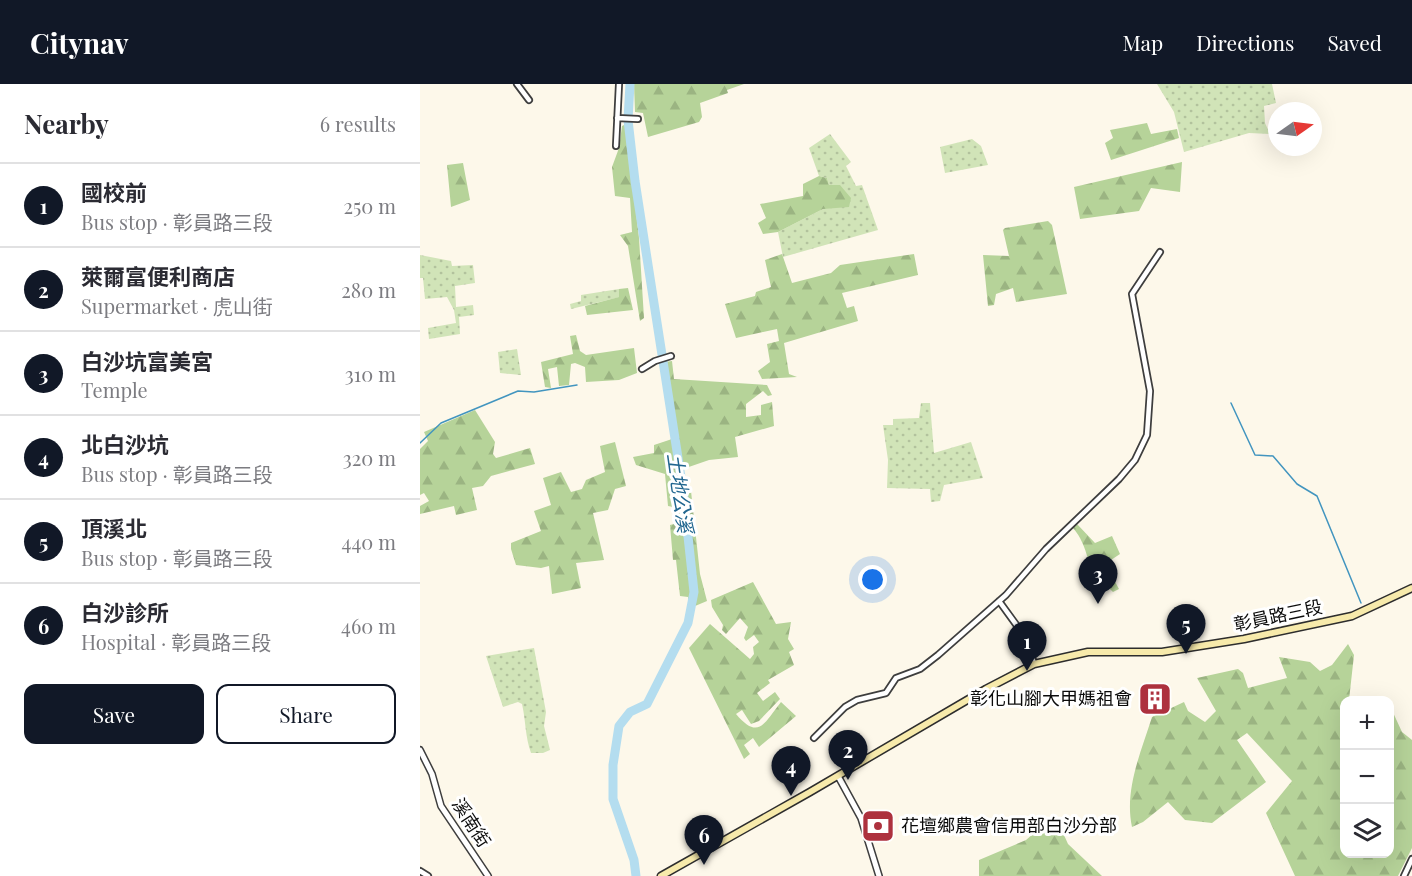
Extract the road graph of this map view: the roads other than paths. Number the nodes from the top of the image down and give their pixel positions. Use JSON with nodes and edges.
{"nodes":[{"id":1,"x":517,"y":84,"type":"edge"},
{"id":2,"x":619,"y":84,"type":"edge"},
{"id":3,"x":529,"y":100,"type":"dead end"},
{"id":4,"x":616,"y":118,"type":"junction"},
{"id":5,"x":637,"y":118,"type":"dead end"},
{"id":6,"x":616,"y":146,"type":"dead end"},
{"id":7,"x":1160,"y":252,"type":"dead end"},
{"id":8,"x":668,"y":357,"type":"dead end"},
{"id":9,"x":642,"y":369,"type":"dead end"},
{"id":10,"x":1412,"y":588,"type":"edge"},
{"id":11,"x":999,"y":601,"type":"junction"},
{"id":12,"x":1034,"y":664,"type":"junction"},
{"id":13,"x":814,"y":738,"type":"dead end"},
{"id":14,"x":420,"y":750,"type":"edge"},
{"id":15,"x":838,"y":776,"type":"junction"},
{"id":16,"x":1412,"y":859,"type":"edge"},
{"id":17,"x":420,"y":871,"type":"edge"},
{"id":18,"x":428,"y":876,"type":"edge"},
{"id":19,"x":488,"y":876,"type":"edge"},
{"id":20,"x":661,"y":876,"type":"edge"},
{"id":21,"x":879,"y":876,"type":"edge"},
{"id":22,"x":1404,"y":876,"type":"edge"}],
"edges":[{"from":1,"to":3,"type":"street"},
{"from":2,"to":4,"type":"street"},
{"from":4,"to":5,"type":"street"},
{"from":4,"to":6,"type":"street"},
{"from":7,"to":11,"type":"street"},
{"from":8,"to":9,"type":"street"},
{"from":10,"to":12,"type":"main road","name":"彰員路三段"},
{"from":11,"to":12,"type":"street"},
{"from":11,"to":13,"type":"street"},
{"from":12,"to":15,"type":"main road","name":"彰員路三段"},
{"from":14,"to":19,"type":"street","name":"溪南街"},
{"from":15,"to":20,"type":"main road","name":"彰員路三段"},
{"from":15,"to":21,"type":"street"},
{"from":16,"to":22,"type":"street"},
{"from":17,"to":18,"type":"street"}]}
